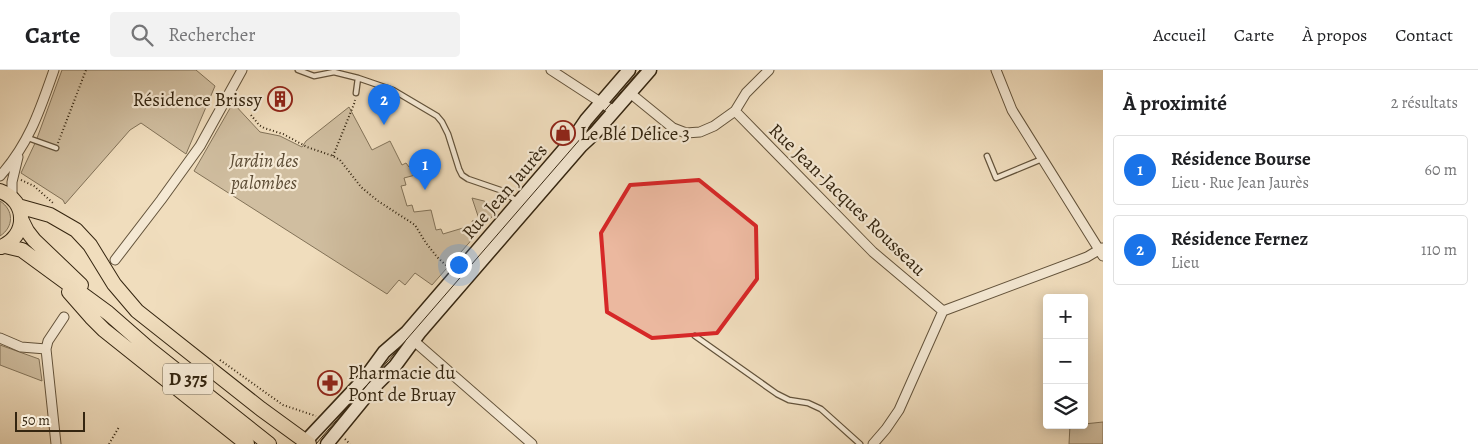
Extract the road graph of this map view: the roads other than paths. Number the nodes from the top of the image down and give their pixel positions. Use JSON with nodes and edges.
{"nodes":[{"id":1,"x":54,"y":70,"type":"edge"},
{"id":2,"x":242,"y":70,"type":"edge"},
{"id":3,"x":298,"y":70,"type":"edge"},
{"id":4,"x":551,"y":70,"type":"edge"},
{"id":5,"x":629,"y":70,"type":"edge"},
{"id":6,"x":650,"y":70,"type":"edge"},
{"id":7,"x":769,"y":70,"type":"edge"},
{"id":8,"x":996,"y":70,"type":"edge"},
{"id":9,"x":358,"y":78,"type":"junction"},
{"id":10,"x":356,"y":93,"type":"road end"},
{"id":11,"x":630,"y":93,"type":"junction"},
{"id":12,"x":601,"y":102,"type":"junction"},
{"id":13,"x":614,"y":111,"type":"junction"},
{"id":14,"x":735,"y":111,"type":"junction"},
{"id":15,"x":28,"y":138,"type":"junction"},
{"id":16,"x":56,"y":148,"type":"road end"},
{"id":17,"x":21,"y":150,"type":"junction"},
{"id":18,"x":987,"y":156,"type":"dead end"},
{"id":19,"x":1042,"y":159,"type":"junction"},
{"id":20,"x":0,"y":176,"type":"edge"},
{"id":21,"x":13,"y":203,"type":"edge"},
{"id":22,"x":519,"y":203,"type":"junction"},
{"id":23,"x":2,"y":246,"type":"edge"},
{"id":24,"x":1102,"y":251,"type":"edge"},
{"id":25,"x":115,"y":260,"type":"dead end"},
{"id":26,"x":54,"y":274,"type":"junction"},
{"id":27,"x":942,"y":311,"type":"junction"},
{"id":28,"x":108,"y":313,"type":"junction"},
{"id":29,"x":64,"y":316,"type":"dead end"},
{"id":30,"x":695,"y":336,"type":"dead end"},
{"id":31,"x":0,"y":338,"type":"edge"},
{"id":32,"x":414,"y":341,"type":"junction"},
{"id":33,"x":46,"y":349,"type":"junction"},
{"id":34,"x":306,"y":443,"type":"edge"},
{"id":35,"x":56,"y":444,"type":"edge"},
{"id":36,"x":247,"y":444,"type":"edge"},
{"id":37,"x":269,"y":444,"type":"edge"},
{"id":38,"x":327,"y":444,"type":"edge"},
{"id":39,"x":532,"y":444,"type":"edge"},
{"id":40,"x":860,"y":444,"type":"edge"},
{"id":41,"x":873,"y":444,"type":"edge"}],
"edges":[{"from":1,"to":15,"type":"street"},
{"from":2,"to":25,"type":"street"},
{"from":3,"to":9,"type":"lane"},
{"from":4,"to":12,"type":"street"},
{"from":5,"to":12,"type":"main road","name":"Rue Jean Jaurès"},
{"from":6,"to":11,"type":"main road","name":"Rue Jean Jaurès"},
{"from":7,"to":14,"type":"street"},
{"from":8,"to":19,"type":"street"},
{"from":9,"to":10,"type":"lane"},
{"from":9,"to":22,"type":"lane"},
{"from":11,"to":13,"type":"main road","name":"Rue Jean Jaurès"},
{"from":11,"to":14,"type":"street"},
{"from":12,"to":13,"type":"street"},
{"from":12,"to":22,"type":"main road","name":"Rue Jean Jaurès"},
{"from":13,"to":32,"type":"main road","name":"Rue Jean Jaurès"},
{"from":14,"to":27,"type":"street","name":"Rue Jean-Jacques Rousseau"},
{"from":15,"to":16,"type":"lane"},
{"from":15,"to":17,"type":"street"},
{"from":17,"to":20,"type":"street"},
{"from":17,"to":21,"type":"street"},
{"from":18,"to":19,"type":"lane"},
{"from":19,"to":24,"type":"street"},
{"from":21,"to":23,"type":"main road"},
{"from":21,"to":28,"type":"main road","number":"D 375"},
{"from":21,"to":34,"type":"main road"},
{"from":22,"to":34,"type":"main road","name":"Rue Jean Jaurès"},
{"from":23,"to":26,"type":"main road","number":"D 375"},
{"from":24,"to":27,"type":"street"},
{"from":26,"to":28,"type":"main road","number":"D 375"},
{"from":26,"to":36,"type":"main road"},
{"from":27,"to":41,"type":"street"},
{"from":28,"to":37,"type":"main road","number":"D 375"},
{"from":29,"to":33,"type":"street"},
{"from":30,"to":40,"type":"lane"},
{"from":31,"to":33,"type":"street"},
{"from":32,"to":38,"type":"main road","name":"Rue Jean Jaurès"},
{"from":32,"to":39,"type":"street"},
{"from":33,"to":35,"type":"street"}]}
